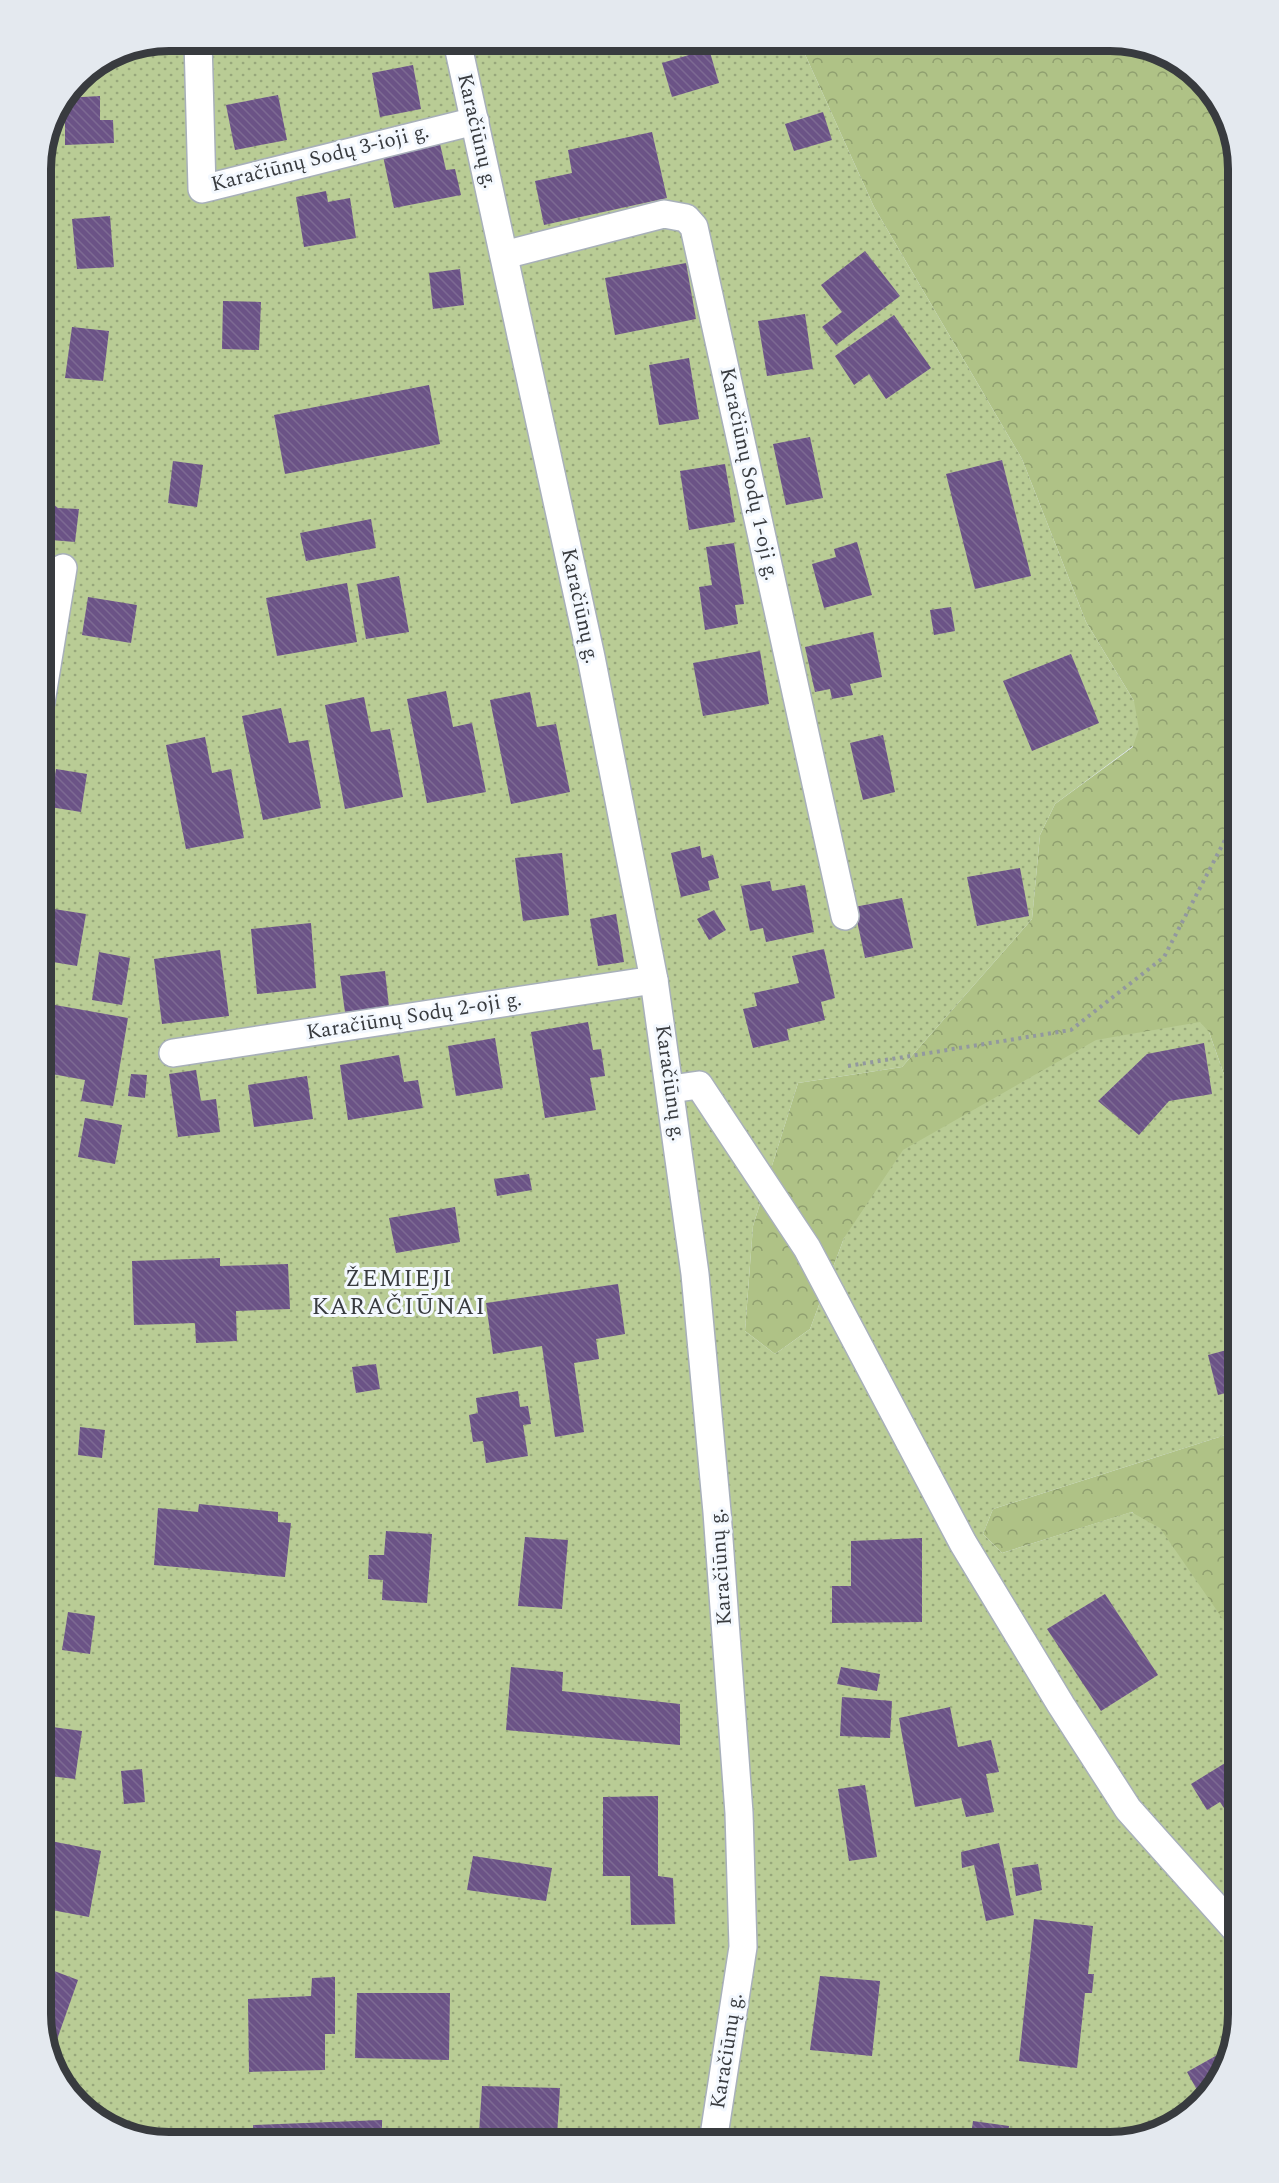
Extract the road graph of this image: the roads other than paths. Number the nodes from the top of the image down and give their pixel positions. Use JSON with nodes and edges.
{"nodes":[{"id":1,"x":198,"y":51,"type":"edge"},
{"id":2,"x":459,"y":51,"type":"edge"},
{"id":3,"x":475,"y":121,"type":"junction"},
{"id":4,"x":504,"y":255,"type":"junction"},
{"id":5,"x":63,"y":568,"type":"dead end"},
{"id":6,"x":51,"y":641,"type":"edge"},
{"id":7,"x":845,"y":916,"type":"dead end"},
{"id":8,"x":654,"y":980,"type":"junction"},
{"id":9,"x":173,"y":1053,"type":"dead end"},
{"id":10,"x":671,"y":1089,"type":"junction"},
{"id":11,"x":1228,"y":1920,"type":"edge"},
{"id":12,"x":715,"y":2132,"type":"edge"}],
"edges":[{"from":1,"to":3,"type":"street","name":"Karačiūnų Sodų 3-ioji g."},
{"from":2,"to":3,"type":"street","name":"Karačiūnų g."},
{"from":3,"to":4,"type":"street","name":"Karačiūnų g."},
{"from":4,"to":7,"type":"street","name":"Karačiūnų Sodų 1-oji g."},
{"from":4,"to":8,"type":"street","name":"Karačiūnų g."},
{"from":5,"to":6,"type":"street"},
{"from":8,"to":9,"type":"street","name":"Karačiūnų Sodų 2-oji g."},
{"from":8,"to":10,"type":"street","name":"Karačiūnų g."},
{"from":10,"to":11,"type":"street"},
{"from":10,"to":12,"type":"street","name":"Karačiūnų g."}]}
